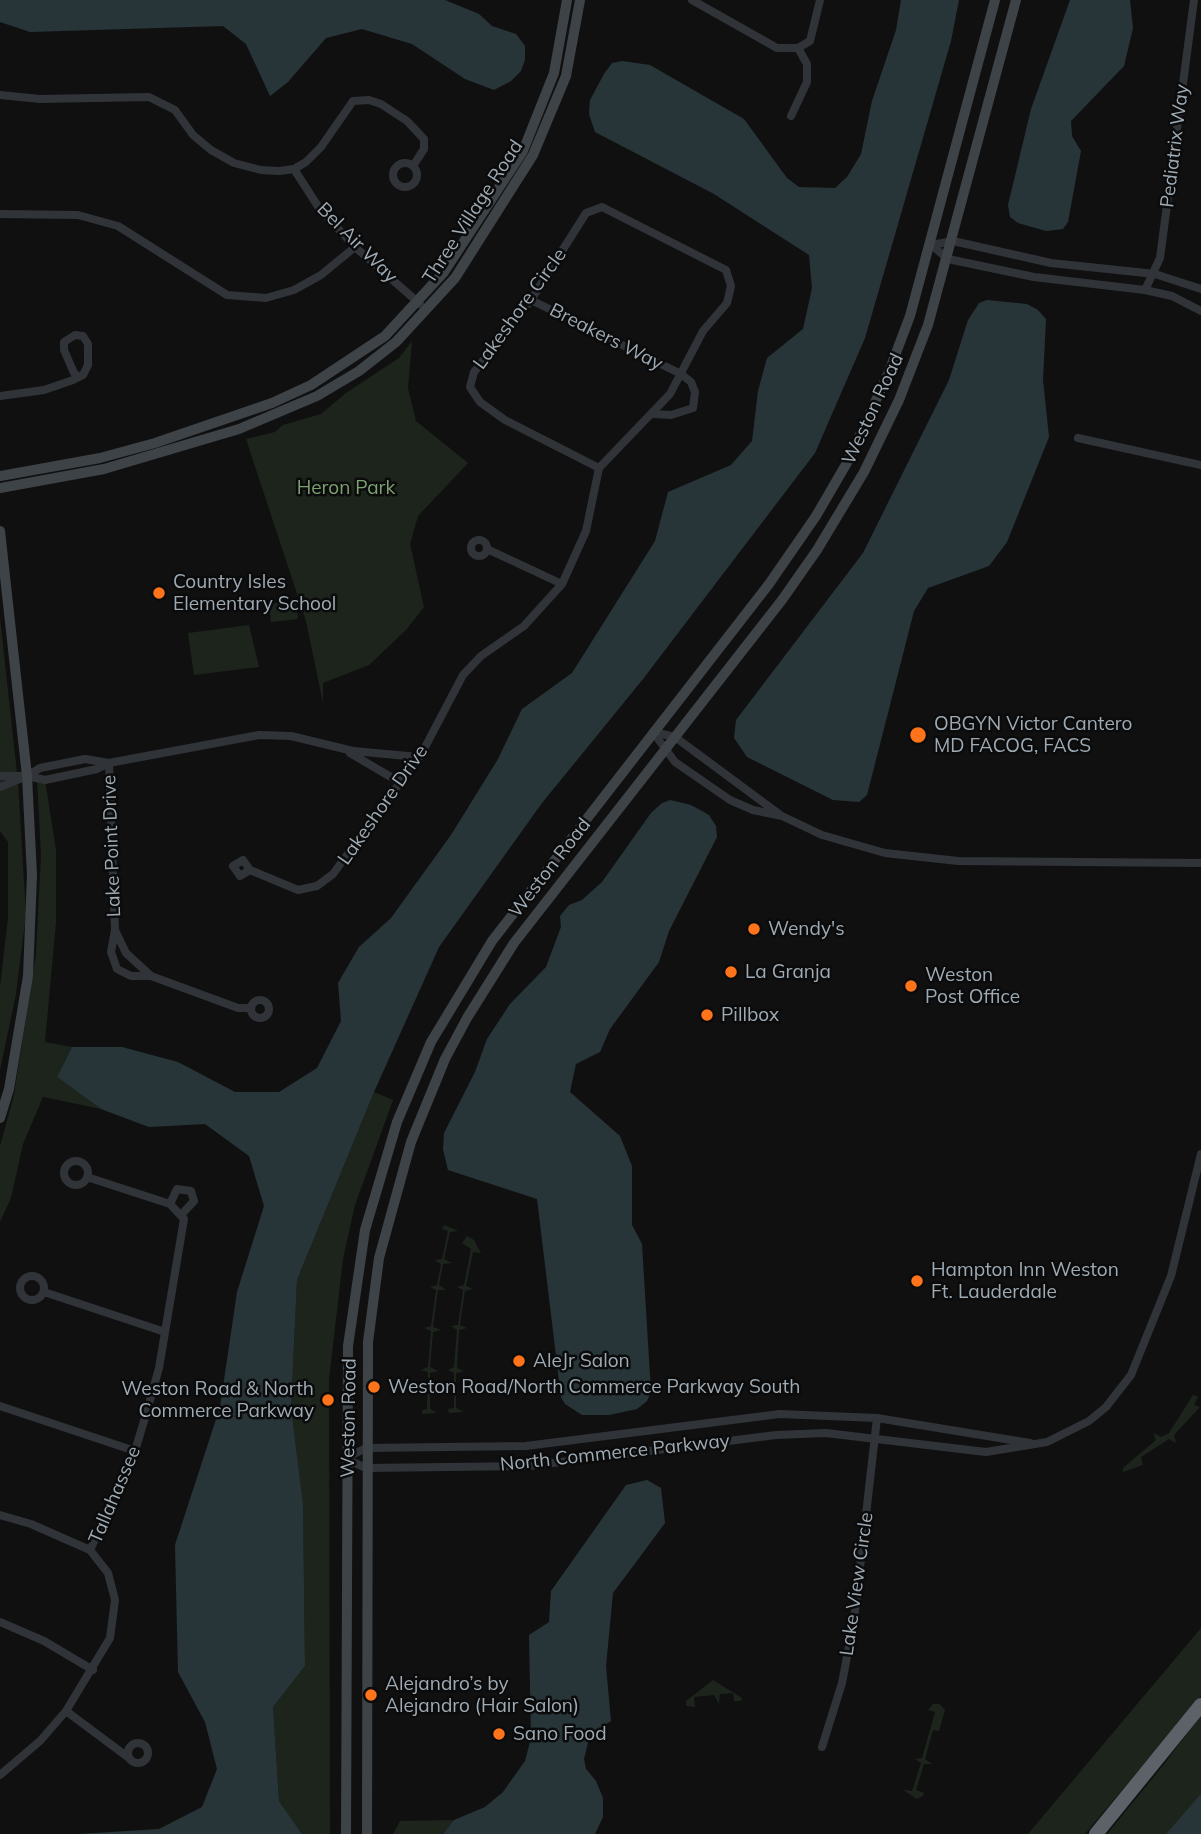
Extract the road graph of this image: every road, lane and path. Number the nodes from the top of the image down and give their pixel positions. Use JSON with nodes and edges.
{"nodes":[{"id":1,"x":567,"y":0,"type":"edge"},
{"id":2,"x":580,"y":0,"type":"edge"},
{"id":3,"x":692,"y":0,"type":"edge"},
{"id":4,"x":820,"y":0,"type":"edge"},
{"id":5,"x":995,"y":0,"type":"edge"},
{"id":6,"x":1016,"y":0,"type":"edge"},
{"id":7,"x":1194,"y":0,"type":"edge"},
{"id":8,"x":798,"y":48,"type":"junction"},
{"id":9,"x":0,"y":95,"type":"edge"},
{"id":10,"x":791,"y":116,"type":"dead end"},
{"id":11,"x":413,"y":166,"type":"dead end"},
{"id":12,"x":294,"y":169,"type":"junction"},
{"id":13,"x":0,"y":214,"type":"edge"},
{"id":14,"x":953,"y":241,"type":"junction"},
{"id":15,"x":931,"y":245,"type":"junction"},
{"id":16,"x":355,"y":247,"type":"junction"},
{"id":17,"x":947,"y":259,"type":"junction"},
{"id":18,"x":1155,"y":274,"type":"junction"},
{"id":19,"x":731,"y":286,"type":"joint"},
{"id":20,"x":1201,"y":289,"type":"edge"},
{"id":21,"x":1145,"y":290,"type":"junction"},
{"id":22,"x":531,"y":300,"type":"junction"},
{"id":23,"x":417,"y":301,"type":"junction"},
{"id":24,"x":428,"y":311,"type":"junction"},
{"id":25,"x":1201,"y":311,"type":"edge"},
{"id":26,"x":681,"y":374,"type":"junction"},
{"id":27,"x":79,"y":377,"type":"junction"},
{"id":28,"x":0,"y":396,"type":"edge"},
{"id":29,"x":654,"y":414,"type":"junction"},
{"id":30,"x":1078,"y":438,"type":"dead end"},
{"id":31,"x":1201,"y":465,"type":"edge"},
{"id":32,"x":599,"y":468,"type":"junction"},
{"id":33,"x":0,"y":476,"type":"edge"},
{"id":34,"x":0,"y":488,"type":"edge"},
{"id":35,"x":0,"y":531,"type":"edge"},
{"id":36,"x":487,"y":549,"type":"dead end"},
{"id":37,"x":562,"y":584,"type":"junction"},
{"id":38,"x":653,"y":732,"type":"junction"},
{"id":39,"x":675,"y":737,"type":"junction"},
{"id":40,"x":341,"y":748,"type":"junction"},
{"id":41,"x":666,"y":749,"type":"junction"},
{"id":42,"x":419,"y":757,"type":"junction"},
{"id":43,"x":109,"y":763,"type":"junction"},
{"id":44,"x":0,"y":776,"type":"edge"},
{"id":45,"x":27,"y":776,"type":"junction"},
{"id":46,"x":401,"y":783,"type":"junction"},
{"id":47,"x":0,"y":787,"type":"edge"},
{"id":48,"x":782,"y":816,"type":"junction"},
{"id":49,"x":1201,"y":863,"type":"edge"},
{"id":50,"x":250,"y":870,"type":"dead end"},
{"id":51,"x":115,"y":930,"type":"junction"},
{"id":52,"x":151,"y":975,"type":"junction"},
{"id":53,"x":251,"y":1008,"type":"dead end"},
{"id":54,"x":0,"y":1118,"type":"edge"},
{"id":55,"x":1201,"y":1154,"type":"edge"},
{"id":56,"x":87,"y":1177,"type":"dead end"},
{"id":57,"x":170,"y":1204,"type":"junction"},
{"id":58,"x":182,"y":1214,"type":"junction"},
{"id":59,"x":44,"y":1292,"type":"dead end"},
{"id":60,"x":165,"y":1332,"type":"junction"},
{"id":61,"x":0,"y":1406,"type":"edge"},
{"id":62,"x":877,"y":1418,"type":"junction"},
{"id":63,"x":875,"y":1438,"type":"junction"},
{"id":64,"x":1047,"y":1442,"type":"junction"},
{"id":65,"x":366,"y":1448,"type":"junction"},
{"id":66,"x":135,"y":1451,"type":"junction"},
{"id":67,"x":346,"y":1458,"type":"junction"},
{"id":68,"x":366,"y":1468,"type":"junction"},
{"id":69,"x":0,"y":1515,"type":"edge"},
{"id":70,"x":90,"y":1550,"type":"junction"},
{"id":71,"x":0,"y":1622,"type":"edge"},
{"id":72,"x":93,"y":1670,"type":"junction"},
{"id":73,"x":1201,"y":1705,"type":"edge"},
{"id":74,"x":66,"y":1711,"type":"junction"},
{"id":75,"x":822,"y":1747,"type":"dead end"},
{"id":76,"x":129,"y":1758,"type":"dead end"},
{"id":77,"x":0,"y":1775,"type":"edge"},
{"id":78,"x":346,"y":1834,"type":"edge"},
{"id":79,"x":368,"y":1834,"type":"edge"},
{"id":80,"x":1096,"y":1834,"type":"edge"}],
"edges":[{"from":1,"to":23,"type":"main road","name":"Three Village Road"},
{"from":2,"to":24,"type":"main road","name":"Three Village Road"},
{"from":3,"to":8,"type":"street"},
{"from":4,"to":8,"type":"street"},
{"from":5,"to":15,"type":"main road","name":"Weston Road"},
{"from":6,"to":14,"type":"main road","name":"Weston Road"},
{"from":7,"to":18,"type":"street","name":"Pediatrix Way"},
{"from":8,"to":10,"type":"street"},
{"from":9,"to":12,"type":"street"},
{"from":11,"to":12,"type":"street"},
{"from":12,"to":16,"type":"street","name":"Bel Air Way"},
{"from":13,"to":16,"type":"street"},
{"from":14,"to":15,"type":"street"},
{"from":14,"to":17,"type":"main road","name":"Weston Road"},
{"from":14,"to":18,"type":"street"},
{"from":15,"to":17,"type":"street"},
{"from":15,"to":38,"type":"main road","name":"Weston Road"},
{"from":16,"to":23,"type":"street","name":"Bel Air Way"},
{"from":17,"to":21,"type":"street"},
{"from":17,"to":39,"type":"main road","name":"Weston Road"},
{"from":18,"to":20,"type":"street"},
{"from":18,"to":21,"type":"street","name":"Pediatrix Way"},
{"from":19,"to":22,"type":"street","name":"Lakeshore Circle"},
{"from":19,"to":26,"type":"street","name":"Lakeshore Drive"},
{"from":21,"to":25,"type":"street"},
{"from":22,"to":26,"type":"street","name":"Breakers Way"},
{"from":22,"to":32,"type":"street","name":"Lakeshore Circle"},
{"from":23,"to":24,"type":"street","name":"Bel Air Way"},
{"from":23,"to":33,"type":"main road","name":"Three Village Road"},
{"from":24,"to":34,"type":"main road","name":"Three Village Road"},
{"from":26,"to":29,"type":"street","name":"Lakeshore Drive"},
{"from":26,"to":29,"type":"street"},
{"from":27,"to":27,"type":"street"},
{"from":27,"to":28,"type":"street"},
{"from":29,"to":32,"type":"street","name":"Lakeshore Drive"},
{"from":30,"to":31,"type":"street"},
{"from":32,"to":37,"type":"street","name":"Lakeshore Drive"},
{"from":35,"to":45,"type":"main road"},
{"from":36,"to":37,"type":"street"},
{"from":37,"to":42,"type":"street","name":"Lakeshore Drive"},
{"from":38,"to":39,"type":"street"},
{"from":38,"to":41,"type":"street"},
{"from":38,"to":67,"type":"main road","name":"Weston Road"},
{"from":39,"to":41,"type":"main road","name":"Weston Road"},
{"from":39,"to":48,"type":"street"},
{"from":40,"to":42,"type":"street"},
{"from":40,"to":43,"type":"street"},
{"from":40,"to":46,"type":"street"},
{"from":41,"to":48,"type":"street"},
{"from":41,"to":65,"type":"main road","name":"Weston Road"},
{"from":42,"to":46,"type":"street","name":"Lakeshore Drive"},
{"from":43,"to":45,"type":"street"},
{"from":43,"to":51,"type":"street","name":"Lake Point Drive"},
{"from":44,"to":45,"type":"street"},
{"from":45,"to":47,"type":"street"},
{"from":45,"to":54,"type":"main road"},
{"from":46,"to":50,"type":"street","name":"Lakeshore Drive"},
{"from":48,"to":49,"type":"street"},
{"from":51,"to":52,"type":"street","name":"Lake Point Drive"},
{"from":51,"to":52,"type":"street","name":"Lake Point Drive"},
{"from":52,"to":53,"type":"street","name":"Lake Point Drive"},
{"from":55,"to":64,"type":"street","name":"North Commerce Parkway"},
{"from":56,"to":57,"type":"street"},
{"from":57,"to":58,"type":"street"},
{"from":57,"to":58,"type":"street","name":"Tallahassee"},
{"from":58,"to":60,"type":"street","name":"Tallahassee"},
{"from":59,"to":60,"type":"street"},
{"from":60,"to":66,"type":"street","name":"Tallahassee"},
{"from":61,"to":66,"type":"street"},
{"from":62,"to":63,"type":"street","name":"Lake View Circle"},
{"from":62,"to":64,"type":"street","name":"North Commerce Parkway"},
{"from":62,"to":65,"type":"street","name":"North Commerce Parkway"},
{"from":63,"to":64,"type":"street","name":"North Commerce Parkway"},
{"from":63,"to":68,"type":"street","name":"North Commerce Parkway"},
{"from":63,"to":75,"type":"street","name":"Lake View Circle"},
{"from":65,"to":67,"type":"street","name":"North Commerce Parkway"},
{"from":65,"to":68,"type":"main road","name":"Weston Road"},
{"from":66,"to":70,"type":"street","name":"Tallahassee"},
{"from":67,"to":68,"type":"street","name":"North Commerce Parkway"},
{"from":67,"to":78,"type":"main road","name":"Weston Road"},
{"from":68,"to":79,"type":"main road","name":"Weston Road"},
{"from":69,"to":70,"type":"street"},
{"from":70,"to":72,"type":"street","name":"Tallahassee"},
{"from":71,"to":72,"type":"street"},
{"from":72,"to":74,"type":"street","name":"Tallahassee"},
{"from":73,"to":80,"type":"highway"},
{"from":74,"to":76,"type":"street"},
{"from":74,"to":77,"type":"street","name":"Tallahassee"}]}
